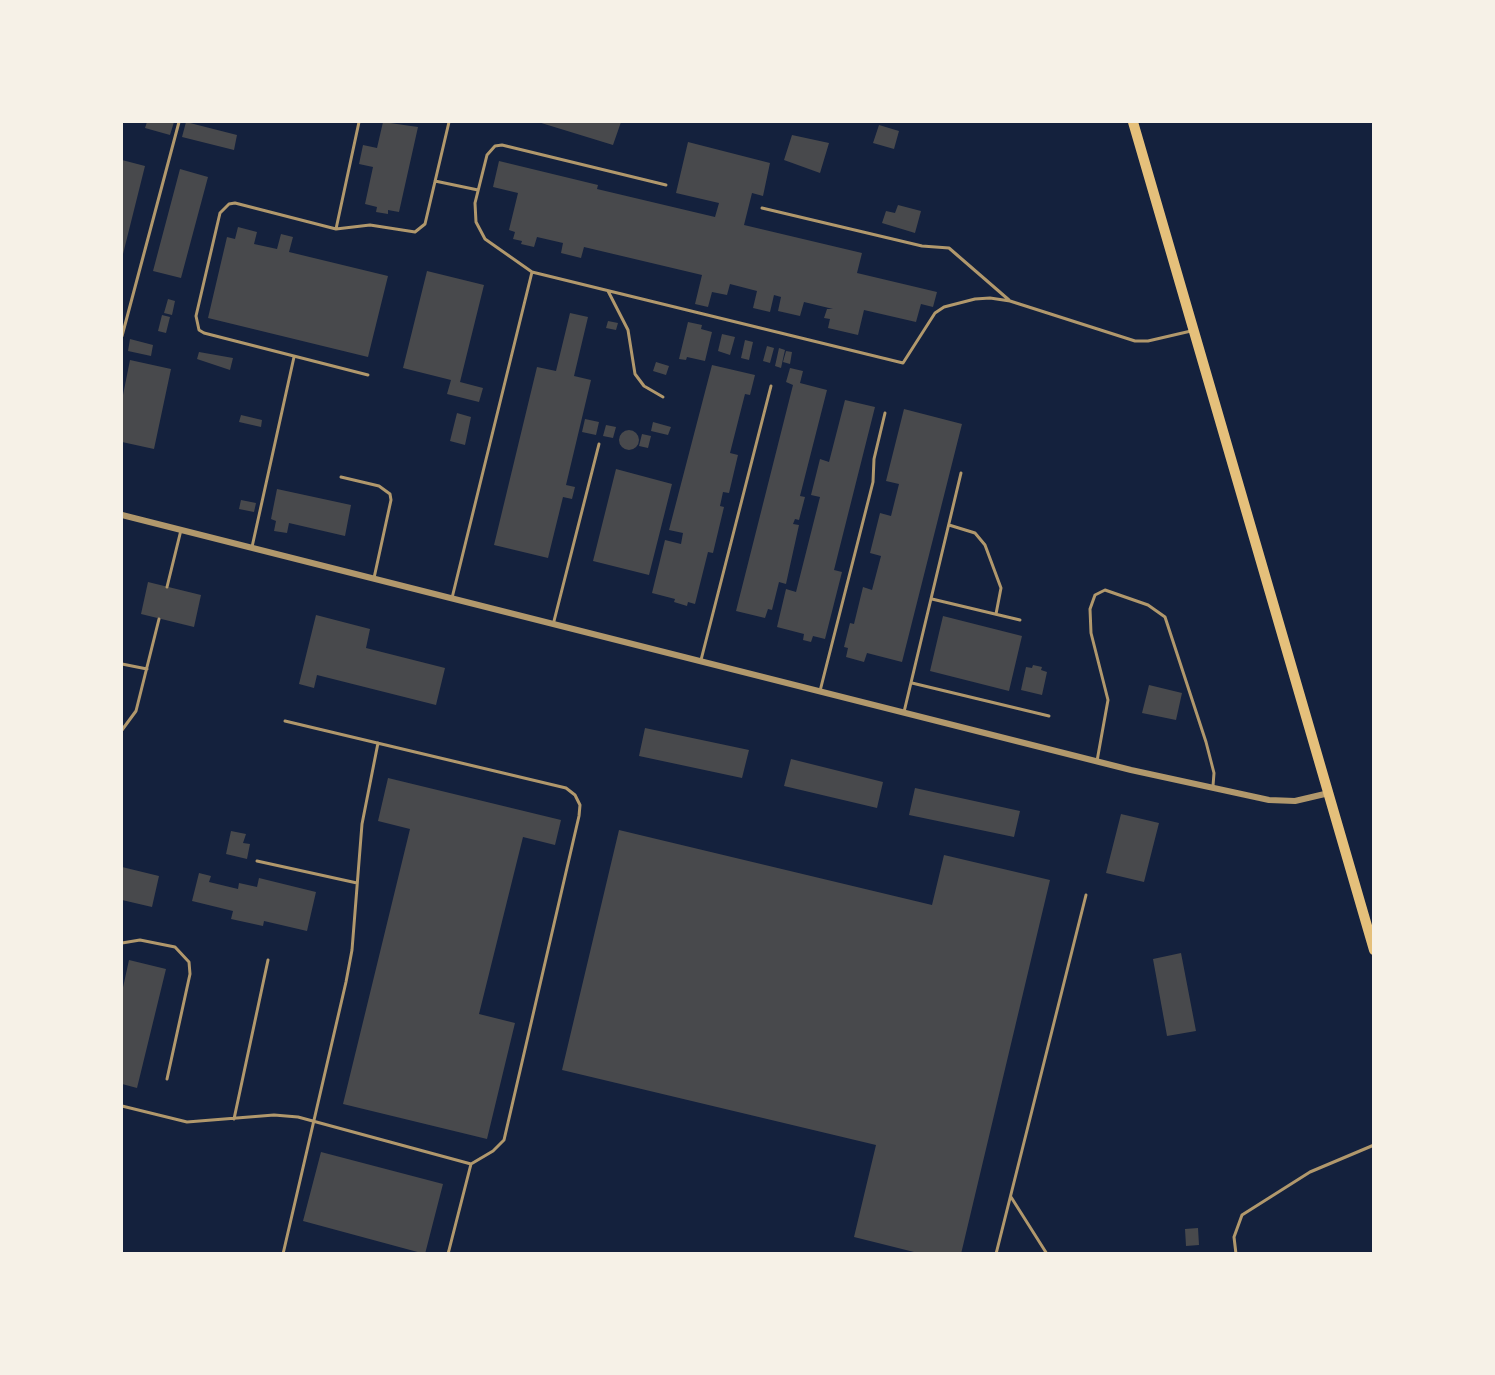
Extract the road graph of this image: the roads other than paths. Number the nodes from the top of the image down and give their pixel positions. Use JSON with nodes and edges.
{"nodes":[{"id":1,"x":179,"y":122,"type":"edge"},
{"id":2,"x":360,"y":122,"type":"edge"},
{"id":3,"x":449,"y":122,"type":"edge"},
{"id":4,"x":1133,"y":122,"type":"edge"},
{"id":5,"x":435,"y":181,"type":"junction"},
{"id":6,"x":666,"y":185,"type":"dead end"},
{"id":7,"x":478,"y":191,"type":"junction"},
{"id":8,"x":762,"y":208,"type":"dead end"},
{"id":9,"x":336,"y":229,"type":"junction"},
{"id":10,"x":532,"y":272,"type":"junction"},
{"id":11,"x":608,"y":291,"type":"junction"},
{"id":12,"x":1010,"y":302,"type":"junction"},
{"id":13,"x":1195,"y":330,"type":"junction"},
{"id":14,"x":122,"y":336,"type":"edge"},
{"id":15,"x":294,"y":357,"type":"junction"},
{"id":16,"x":368,"y":375,"type":"dead end"},
{"id":17,"x":771,"y":386,"type":"dead end"},
{"id":18,"x":663,"y":397,"type":"dead end"},
{"id":19,"x":885,"y":413,"type":"dead end"},
{"id":20,"x":598,"y":444,"type":"dead end"},
{"id":21,"x":962,"y":472,"type":"dead end"},
{"id":22,"x":340,"y":477,"type":"dead end"},
{"id":23,"x":122,"y":515,"type":"edge"},
{"id":24,"x":949,"y":525,"type":"junction"},
{"id":25,"x":181,"y":530,"type":"junction"},
{"id":26,"x":251,"y":549,"type":"junction"},
{"id":27,"x":374,"y":580,"type":"junction"},
{"id":28,"x":167,"y":587,"type":"dead end"},
{"id":29,"x":932,"y":599,"type":"junction"},
{"id":30,"x":452,"y":600,"type":"junction"},
{"id":31,"x":996,"y":614,"type":"junction"},
{"id":32,"x":159,"y":618,"type":"dead end"},
{"id":33,"x":1020,"y":620,"type":"dead end"},
{"id":34,"x":553,"y":625,"type":"junction"},
{"id":35,"x":700,"y":662,"type":"junction"},
{"id":36,"x":122,"y":664,"type":"edge"},
{"id":37,"x":147,"y":669,"type":"junction"},
{"id":38,"x":912,"y":682,"type":"junction"},
{"id":39,"x":820,"y":693,"type":"junction"},
{"id":40,"x":904,"y":714,"type":"junction"},
{"id":41,"x":1049,"y":716,"type":"dead end"},
{"id":42,"x":285,"y":721,"type":"dead end"},
{"id":43,"x":122,"y":730,"type":"edge"},
{"id":44,"x":378,"y":743,"type":"junction"},
{"id":45,"x":1097,"y":762,"type":"junction"},
{"id":46,"x":1212,"y":788,"type":"junction"},
{"id":47,"x":1329,"y":793,"type":"junction"},
{"id":48,"x":257,"y":861,"type":"dead end"},
{"id":49,"x":357,"y":883,"type":"junction"},
{"id":50,"x":1086,"y":895,"type":"dead end"},
{"id":51,"x":122,"y":943,"type":"edge"},
{"id":52,"x":1374,"y":950,"type":"edge"},
{"id":53,"x":268,"y":960,"type":"dead end"},
{"id":54,"x":167,"y":1079,"type":"dead end"},
{"id":55,"x":122,"y":1106,"type":"edge"},
{"id":56,"x":234,"y":1119,"type":"junction"},
{"id":57,"x":314,"y":1121,"type":"junction"},
{"id":58,"x":1374,"y":1145,"type":"edge"},
{"id":59,"x":471,"y":1164,"type":"junction"},
{"id":60,"x":1011,"y":1196,"type":"junction"},
{"id":61,"x":283,"y":1254,"type":"edge"},
{"id":62,"x":448,"y":1254,"type":"edge"},
{"id":63,"x":996,"y":1254,"type":"edge"},
{"id":64,"x":1047,"y":1254,"type":"edge"},
{"id":65,"x":1236,"y":1254,"type":"edge"}],
"edges":[{"from":1,"to":14,"type":"lane"},
{"from":2,"to":9,"type":"lane"},
{"from":3,"to":5,"type":"lane"},
{"from":4,"to":13,"type":"highway"},
{"from":5,"to":7,"type":"lane"},
{"from":5,"to":9,"type":"lane"},
{"from":6,"to":7,"type":"lane"},
{"from":7,"to":10,"type":"lane"},
{"from":8,"to":12,"type":"lane"},
{"from":9,"to":15,"type":"lane"},
{"from":10,"to":11,"type":"lane"},
{"from":10,"to":30,"type":"lane"},
{"from":11,"to":12,"type":"lane"},
{"from":11,"to":18,"type":"lane"},
{"from":12,"to":13,"type":"lane"},
{"from":13,"to":47,"type":"highway"},
{"from":15,"to":16,"type":"lane"},
{"from":15,"to":26,"type":"lane"},
{"from":17,"to":35,"type":"lane"},
{"from":19,"to":39,"type":"lane"},
{"from":20,"to":34,"type":"lane"},
{"from":21,"to":24,"type":"lane"},
{"from":22,"to":27,"type":"lane"},
{"from":23,"to":25,"type":"street"},
{"from":24,"to":29,"type":"lane"},
{"from":24,"to":31,"type":"lane"},
{"from":25,"to":26,"type":"street"},
{"from":25,"to":28,"type":"lane"},
{"from":26,"to":27,"type":"street"},
{"from":27,"to":30,"type":"street"},
{"from":29,"to":31,"type":"lane"},
{"from":29,"to":38,"type":"lane"},
{"from":30,"to":34,"type":"street"},
{"from":31,"to":33,"type":"lane"},
{"from":32,"to":37,"type":"lane"},
{"from":34,"to":35,"type":"street"},
{"from":35,"to":39,"type":"street"},
{"from":36,"to":37,"type":"lane"},
{"from":37,"to":43,"type":"lane"},
{"from":38,"to":40,"type":"lane"},
{"from":38,"to":41,"type":"lane"},
{"from":39,"to":40,"type":"street"},
{"from":40,"to":45,"type":"street"},
{"from":42,"to":44,"type":"lane"},
{"from":44,"to":49,"type":"lane"},
{"from":44,"to":59,"type":"lane"},
{"from":45,"to":46,"type":"street"},
{"from":45,"to":46,"type":"lane"},
{"from":46,"to":47,"type":"street"},
{"from":47,"to":52,"type":"highway"},
{"from":48,"to":49,"type":"lane"},
{"from":49,"to":57,"type":"lane"},
{"from":50,"to":60,"type":"lane"},
{"from":51,"to":54,"type":"lane"},
{"from":53,"to":56,"type":"lane"},
{"from":55,"to":56,"type":"lane"},
{"from":56,"to":57,"type":"lane"},
{"from":57,"to":59,"type":"lane"},
{"from":57,"to":61,"type":"lane"},
{"from":58,"to":65,"type":"lane"},
{"from":59,"to":62,"type":"lane"},
{"from":60,"to":63,"type":"lane"},
{"from":60,"to":64,"type":"lane"}]}
